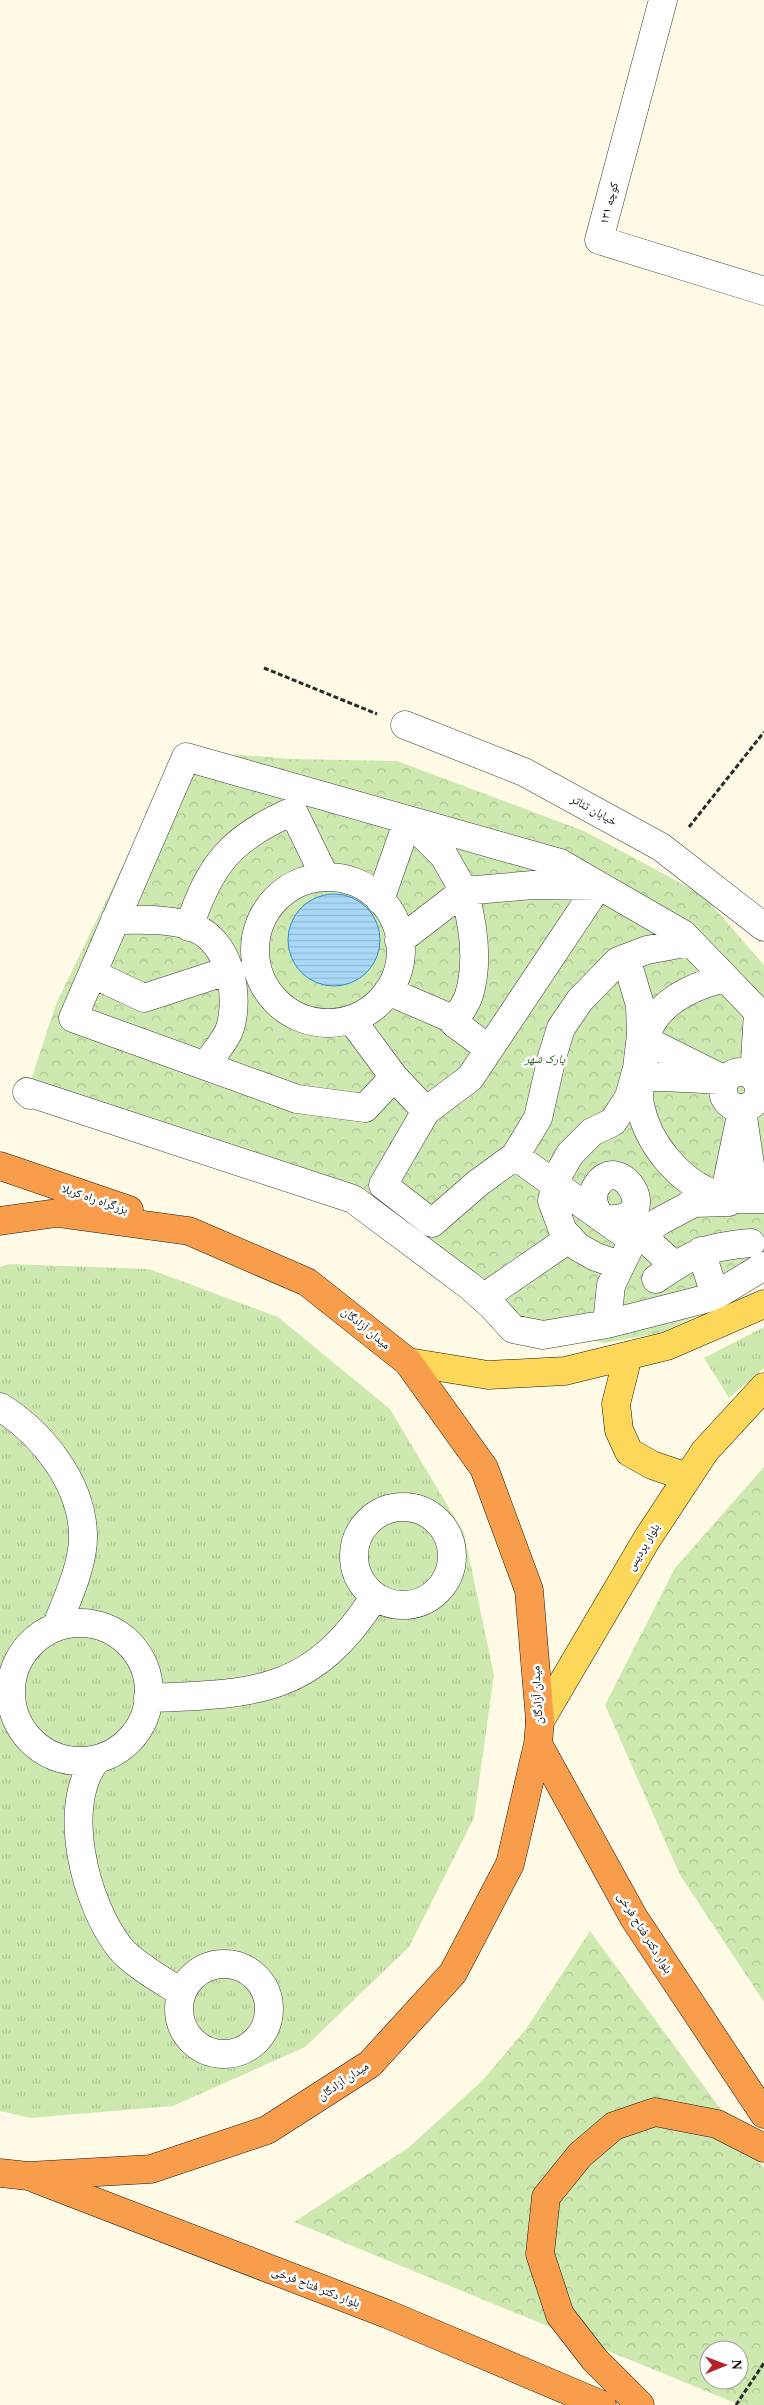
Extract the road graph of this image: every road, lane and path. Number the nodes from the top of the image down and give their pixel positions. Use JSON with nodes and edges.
{"nodes":[{"id":1,"x":663,"y":0,"type":"edge"},
{"id":2,"x":764,"y":291,"type":"edge"},
{"id":3,"x":264,"y":668,"type":"dead end"},
{"id":4,"x":406,"y":725,"type":"joint"},
{"id":5,"x":764,"y":732,"type":"edge"},
{"id":6,"x":289,"y":798,"type":"junction"},
{"id":7,"x":408,"y":820,"type":"junction"},
{"id":8,"x":669,"y":853,"type":"junction"},
{"id":9,"x":325,"y":877,"type":"junction"},
{"id":10,"x":598,"y":886,"type":"junction"},
{"id":11,"x":464,"y":891,"type":"junction"},
{"id":12,"x":380,"y":900,"type":"junction"},
{"id":13,"x":115,"y":920,"type":"junction"},
{"id":14,"x":189,"y":927,"type":"junction"},
{"id":15,"x":764,"y":927,"type":"edge"},
{"id":16,"x":399,"y":941,"type":"junction"},
{"id":17,"x":690,"y":942,"type":"junction"},
{"id":18,"x":256,"y":943,"type":"junction"},
{"id":19,"x":216,"y":945,"type":"junction"},
{"id":20,"x":626,"y":958,"type":"junction"},
{"id":21,"x":230,"y":970,"type":"junction"},
{"id":22,"x":93,"y":974,"type":"junction"},
{"id":23,"x":725,"y":978,"type":"junction"},
{"id":24,"x":388,"y":991,"type":"junction"},
{"id":25,"x":270,"y":994,"type":"junction"},
{"id":26,"x":144,"y":998,"type":"junction"},
{"id":27,"x":761,"y":1015,"type":"edge"},
{"id":28,"x":351,"y":1019,"type":"junction"},
{"id":29,"x":455,"y":1020,"type":"junction"},
{"id":30,"x":230,"y":1029,"type":"junction"},
{"id":31,"x":131,"y":1039,"type":"junction"},
{"id":32,"x":647,"y":1041,"type":"junction"},
{"id":33,"x":488,"y":1048,"type":"junction"},
{"id":34,"x":205,"y":1066,"type":"junction"},
{"id":35,"x":641,"y":1076,"type":"junction"},
{"id":36,"x":394,"y":1077,"type":"junction"},
{"id":37,"x":759,"y":1078,"type":"edge"},
{"id":38,"x":725,"y":1080,"type":"junction"},
{"id":39,"x":30,"y":1095,"type":"dead end"},
{"id":40,"x":742,"y":1109,"type":"junction"},
{"id":41,"x":426,"y":1111,"type":"junction"},
{"id":42,"x":515,"y":1156,"type":"junction"},
{"id":43,"x":0,"y":1166,"type":"edge"},
{"id":44,"x":555,"y":1185,"type":"junction"},
{"id":45,"x":723,"y":1200,"type":"junction"},
{"id":46,"x":761,"y":1202,"type":"edge"},
{"id":47,"x":0,"y":1221,"type":"edge"},
{"id":48,"x":189,"y":1231,"type":"junction"},
{"id":49,"x":637,"y":1237,"type":"junction"},
{"id":50,"x":570,"y":1238,"type":"junction"},
{"id":51,"x":735,"y":1251,"type":"edge"},
{"id":52,"x":620,"y":1265,"type":"junction"},
{"id":53,"x":716,"y":1296,"type":"junction"},
{"id":54,"x":483,"y":1298,"type":"junction"},
{"id":55,"x":764,"y":1304,"type":"edge"},
{"id":56,"x":607,"y":1324,"type":"junction"},
{"id":57,"x":628,"y":1356,"type":"junction"},
{"id":58,"x":408,"y":1362,"type":"junction"},
{"id":59,"x":764,"y":1387,"type":"edge"},
{"id":60,"x":0,"y":1407,"type":"edge"},
{"id":61,"x":687,"y":1477,"type":"junction"},
{"id":62,"x":375,"y":1596,"type":"dead end"},
{"id":63,"x":56,"y":1627,"type":"junction"},
{"id":64,"x":148,"y":1698,"type":"junction"},
{"id":65,"x":6,"y":1709,"type":"edge"},
{"id":66,"x":539,"y":1732,"type":"junction"},
{"id":67,"x":97,"y":1759,"type":"junction"},
{"id":68,"x":182,"y":1992,"type":"dead end"},
{"id":69,"x":764,"y":2114,"type":"edge"},
{"id":70,"x":764,"y":2148,"type":"edge"},
{"id":71,"x":0,"y":2173,"type":"edge"},
{"id":72,"x":28,"y":2176,"type":"junction"},
{"id":73,"x":764,"y":2363,"type":"edge"},
{"id":74,"x":602,"y":2405,"type":"edge"},
{"id":75,"x":640,"y":2405,"type":"edge"},
{"id":76,"x":736,"y":2405,"type":"edge"}],
"edges":[{"from":1,"to":2,"type":"street","name":"کوچه ۱۳۱"},
{"from":3,"to":4,"type":"path"},
{"from":4,"to":8,"type":"street","name":"خیابان تئاتر"},
{"from":5,"to":8,"type":"path"},
{"from":6,"to":7,"type":"street"},
{"from":6,"to":9,"type":"street"},
{"from":6,"to":13,"type":"street"},
{"from":6,"to":14,"type":"street"},
{"from":7,"to":10,"type":"street"},
{"from":7,"to":11,"type":"street"},
{"from":7,"to":12,"type":"street"},
{"from":8,"to":15,"type":"street","name":"خیابان تئاتر"},
{"from":9,"to":12,"type":"street"},
{"from":9,"to":18,"type":"street"},
{"from":10,"to":11,"type":"street"},
{"from":10,"to":17,"type":"street"},
{"from":10,"to":33,"type":"street"},
{"from":11,"to":16,"type":"street"},
{"from":11,"to":29,"type":"street"},
{"from":12,"to":16,"type":"street"},
{"from":13,"to":14,"type":"street"},
{"from":13,"to":22,"type":"street"},
{"from":14,"to":19,"type":"street"},
{"from":16,"to":24,"type":"street"},
{"from":17,"to":20,"type":"street"},
{"from":17,"to":23,"type":"street"},
{"from":18,"to":19,"type":"street"},
{"from":18,"to":25,"type":"street"},
{"from":19,"to":21,"type":"street"},
{"from":20,"to":42,"type":"street"},
{"from":20,"to":44,"type":"street"},
{"from":21,"to":26,"type":"street"},
{"from":21,"to":30,"type":"street"},
{"from":22,"to":26,"type":"street"},
{"from":22,"to":31,"type":"street"},
{"from":23,"to":27,"type":"street"},
{"from":23,"to":32,"type":"street"},
{"from":24,"to":28,"type":"street"},
{"from":24,"to":29,"type":"street"},
{"from":25,"to":28,"type":"street"},
{"from":25,"to":30,"type":"street"},
{"from":26,"to":31,"type":"street"},
{"from":27,"to":37,"type":"street"},
{"from":28,"to":36,"type":"street"},
{"from":29,"to":33,"type":"street"},
{"from":30,"to":34,"type":"street"},
{"from":31,"to":34,"type":"street"},
{"from":32,"to":35,"type":"street"},
{"from":32,"to":38,"type":"street"},
{"from":33,"to":41,"type":"street"},
{"from":34,"to":36,"type":"street"},
{"from":35,"to":38,"type":"street"},
{"from":35,"to":45,"type":"street"},
{"from":36,"to":41,"type":"street"},
{"from":37,"to":38,"type":"street"},
{"from":37,"to":40,"type":"street"},
{"from":38,"to":40,"type":"street"},
{"from":39,"to":54,"type":"street"},
{"from":40,"to":45,"type":"street"},
{"from":40,"to":46,"type":"street"},
{"from":41,"to":42,"type":"street"},
{"from":42,"to":44,"type":"street"},
{"from":43,"to":48,"type":"highway","name":"بزرگراه راه کربلا"},
{"from":44,"to":49,"type":"street"},
{"from":44,"to":50,"type":"street"},
{"from":45,"to":46,"type":"street"},
{"from":45,"to":49,"type":"street"},
{"from":45,"to":51,"type":"street"},
{"from":47,"to":48,"type":"highway","name":"میدان آزادگان"},
{"from":48,"to":58,"type":"highway","name":"میدان آزادگان"},
{"from":49,"to":51,"type":"street"},
{"from":49,"to":52,"type":"street"},
{"from":50,"to":52,"type":"street"},
{"from":50,"to":54,"type":"street"},
{"from":51,"to":53,"type":"street"},
{"from":51,"to":53,"type":"street"},
{"from":52,"to":56,"type":"street"},
{"from":53,"to":56,"type":"street"},
{"from":54,"to":56,"type":"street"},
{"from":55,"to":57,"type":"main road"},
{"from":57,"to":58,"type":"main road"},
{"from":57,"to":61,"type":"main road"},
{"from":58,"to":66,"type":"highway","name":"میدان آزادگان"},
{"from":59,"to":61,"type":"main road","name":"بلوار پردیس"},
{"from":60,"to":63,"type":"street"},
{"from":61,"to":66,"type":"main road","name":"بلوار پردیس"},
{"from":62,"to":64,"type":"street"},
{"from":63,"to":64,"type":"street"},
{"from":63,"to":65,"type":"street"},
{"from":64,"to":67,"type":"street"},
{"from":65,"to":67,"type":"street"},
{"from":66,"to":69,"type":"highway","name":"بلوار دکتر فتاح فرخی"},
{"from":66,"to":72,"type":"highway","name":"میدان آزادگان"},
{"from":67,"to":68,"type":"street"},
{"from":70,"to":75,"type":"highway"},
{"from":71,"to":72,"type":"highway","name":"میدان آزادگان"},
{"from":72,"to":74,"type":"highway","name":"بلوار دکتر فتاح فرخی"},
{"from":73,"to":76,"type":"path"}]}
